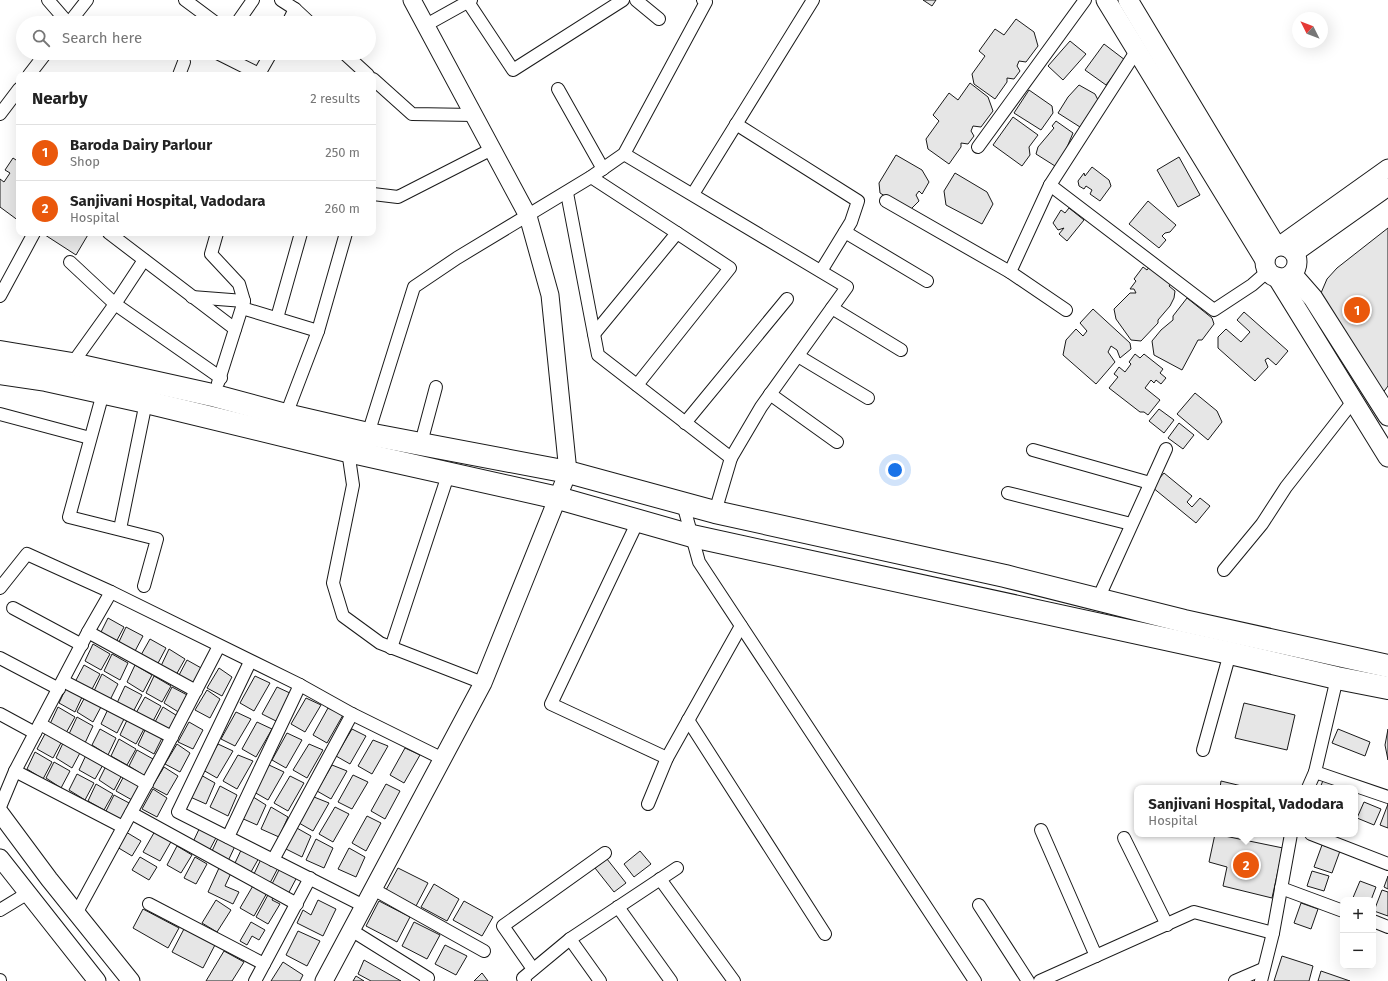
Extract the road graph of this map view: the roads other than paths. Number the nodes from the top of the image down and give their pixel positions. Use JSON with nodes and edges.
{"nodes":[{"id":1,"x":48,"y":0,"type":"edge"},
{"id":2,"x":86,"y":0,"type":"edge"},
{"id":3,"x":185,"y":0,"type":"edge"},
{"id":4,"x":253,"y":0,"type":"edge"},
{"id":5,"x":282,"y":0,"type":"edge"},
{"id":6,"x":412,"y":0,"type":"edge"},
{"id":7,"x":623,"y":0,"type":"edge"},
{"id":8,"x":636,"y":0,"type":"edge"},
{"id":9,"x":703,"y":0,"type":"edge"},
{"id":10,"x":813,"y":0,"type":"edge"},
{"id":11,"x":1085,"y":0,"type":"edge"},
{"id":12,"x":1106,"y":0,"type":"edge"},
{"id":13,"x":1128,"y":0,"type":"edge"},
{"id":14,"x":470,"y":1,"type":"edge"},
{"id":15,"x":295,"y":9,"type":"junction"},
{"id":16,"x":62,"y":16,"type":"edge"},
{"id":17,"x":73,"y":16,"type":"edge"},
{"id":18,"x":207,"y":16,"type":"edge"},
{"id":19,"x":242,"y":16,"type":"edge"},
{"id":20,"x":292,"y":16,"type":"edge"},
{"id":21,"x":302,"y":16,"type":"edge"},
{"id":22,"x":659,"y":19,"type":"dead end"},
{"id":23,"x":426,"y":25,"type":"junction"},
{"id":24,"x":1137,"y":50,"type":"junction"},
{"id":25,"x":41,"y":60,"type":"edge"},
{"id":26,"x":231,"y":60,"type":"edge"},
{"id":27,"x":268,"y":60,"type":"edge"},
{"id":28,"x":352,"y":60,"type":"edge"},
{"id":29,"x":184,"y":62,"type":"dead end"},
{"id":30,"x":31,"y":72,"type":"edge"},
{"id":31,"x":181,"y":72,"type":"edge"},
{"id":32,"x":254,"y":72,"type":"edge"},
{"id":33,"x":262,"y":72,"type":"edge"},
{"id":34,"x":365,"y":72,"type":"edge"},
{"id":35,"x":376,"y":82,"type":"edge"},
{"id":36,"x":558,"y":90,"type":"dead end"},
{"id":37,"x":16,"y":93,"type":"edge"},
{"id":38,"x":0,"y":114,"type":"edge"},
{"id":39,"x":474,"y":115,"type":"junction"},
{"id":40,"x":736,"y":124,"type":"junction"},
{"id":41,"x":978,"y":147,"type":"dead end"},
{"id":42,"x":492,"y":149,"type":"junction"},
{"id":43,"x":624,"y":154,"type":"junction"},
{"id":44,"x":1388,"y":168,"type":"edge"},
{"id":45,"x":603,"y":169,"type":"junction"},
{"id":46,"x":591,"y":177,"type":"junction"},
{"id":47,"x":1050,"y":185,"type":"junction"},
{"id":48,"x":1388,"y":187,"type":"edge"},
{"id":49,"x":567,"y":193,"type":"junction"},
{"id":50,"x":376,"y":194,"type":"edge"},
{"id":51,"x":693,"y":194,"type":"junction"},
{"id":52,"x":886,"y":201,"type":"dead end"},
{"id":53,"x":528,"y":216,"type":"junction"},
{"id":54,"x":845,"y":232,"type":"junction"},
{"id":55,"x":676,"y":233,"type":"junction"},
{"id":56,"x":32,"y":236,"type":"edge"},
{"id":57,"x":114,"y":236,"type":"edge"},
{"id":58,"x":216,"y":236,"type":"edge"},
{"id":59,"x":300,"y":236,"type":"edge"},
{"id":60,"x":345,"y":236,"type":"edge"},
{"id":61,"x":144,"y":260,"type":"junction"},
{"id":62,"x":1279,"y":261,"type":"junction"},
{"id":63,"x":70,"y":262,"type":"dead end"},
{"id":64,"x":821,"y":271,"type":"junction"},
{"id":65,"x":1010,"y":272,"type":"junction"},
{"id":66,"x":927,"y":281,"type":"dead end"},
{"id":67,"x":0,"y":296,"type":"edge"},
{"id":68,"x":192,"y":297,"type":"junction"},
{"id":69,"x":787,"y":300,"type":"dead end"},
{"id":70,"x":116,"y":304,"type":"junction"},
{"id":71,"x":243,"y":304,"type":"junction"},
{"id":72,"x":832,"y":308,"type":"junction"},
{"id":73,"x":1066,"y":310,"type":"dead end"},
{"id":74,"x":277,"y":318,"type":"junction"},
{"id":75,"x":235,"y":330,"type":"junction"},
{"id":76,"x":318,"y":330,"type":"junction"},
{"id":77,"x":594,"y":334,"type":"junction"},
{"id":78,"x":901,"y":350,"type":"dead end"},
{"id":79,"x":0,"y":352,"type":"edge"},
{"id":80,"x":798,"y":356,"type":"junction"},
{"id":81,"x":72,"y":364,"type":"junction"},
{"id":82,"x":0,"y":373,"type":"edge"},
{"id":83,"x":637,"y":385,"type":"junction"},
{"id":84,"x":216,"y":386,"type":"junction"},
{"id":85,"x":436,"y":387,"type":"dead end"},
{"id":86,"x":104,"y":393,"type":"junction"},
{"id":87,"x":770,"y":394,"type":"junction"},
{"id":88,"x":868,"y":398,"type":"dead end"},
{"id":89,"x":1354,"y":400,"type":"junction"},
{"id":90,"x":146,"y":402,"type":"junction"},
{"id":91,"x":0,"y":414,"type":"edge"},
{"id":92,"x":286,"y":415,"type":"junction"},
{"id":93,"x":1388,"y":416,"type":"edge"},
{"id":94,"x":685,"y":423,"type":"junction"},
{"id":95,"x":368,"y":434,"type":"junction"},
{"id":96,"x":90,"y":438,"type":"junction"},
{"id":97,"x":837,"y":442,"type":"dead end"},
{"id":98,"x":421,"y":443,"type":"junction"},
{"id":99,"x":1166,"y":448,"type":"dead end"},
{"id":100,"x":1033,"y":450,"type":"dead end"},
{"id":101,"x":348,"y":451,"type":"junction"},
{"id":102,"x":1388,"y":457,"type":"edge"},
{"id":103,"x":731,"y":458,"type":"junction"},
{"id":104,"x":449,"y":472,"type":"junction"},
{"id":105,"x":568,"y":472,"type":"junction"},
{"id":106,"x":1150,"y":483,"type":"junction"},
{"id":107,"x":1008,"y":493,"type":"dead end"},
{"id":108,"x":558,"y":498,"type":"junction"},
{"id":109,"x":683,"y":504,"type":"junction"},
{"id":110,"x":715,"y":512,"type":"junction"},
{"id":111,"x":638,"y":521,"type":"junction"},
{"id":112,"x":1131,"y":524,"type":"junction"},
{"id":113,"x":120,"y":530,"type":"junction"},
{"id":114,"x":692,"y":536,"type":"junction"},
{"id":115,"x":1224,"y":570,"type":"dead end"},
{"id":116,"x":144,"y":586,"type":"dead end"},
{"id":117,"x":0,"y":588,"type":"edge"},
{"id":118,"x":111,"y":592,"type":"junction"},
{"id":119,"x":1098,"y":599,"type":"junction"},
{"id":120,"x":13,"y":608,"type":"dead end"},
{"id":121,"x":740,"y":626,"type":"junction"},
{"id":122,"x":88,"y":632,"type":"junction"},
{"id":123,"x":82,"y":645,"type":"junction"},
{"id":124,"x":219,"y":646,"type":"junction"},
{"id":125,"x":392,"y":648,"type":"junction"},
{"id":126,"x":1230,"y":652,"type":"junction"},
{"id":127,"x":0,"y":658,"type":"edge"},
{"id":128,"x":250,"y":662,"type":"junction"},
{"id":129,"x":1388,"y":666,"type":"edge"},
{"id":130,"x":1337,"y":678,"type":"junction"},
{"id":131,"x":483,"y":683,"type":"junction"},
{"id":132,"x":61,"y":685,"type":"junction"},
{"id":133,"x":300,"y":685,"type":"junction"},
{"id":134,"x":1388,"y":688,"type":"edge"},
{"id":135,"x":196,"y":690,"type":"junction"},
{"id":136,"x":0,"y":714,"type":"edge"},
{"id":137,"x":352,"y":714,"type":"junction"},
{"id":138,"x":688,"y":720,"type":"junction"},
{"id":139,"x":38,"y":729,"type":"junction"},
{"id":140,"x":172,"y":737,"type":"junction"},
{"id":141,"x":1203,"y":750,"type":"dead end"},
{"id":142,"x":667,"y":758,"type":"junction"},
{"id":143,"x":443,"y":759,"type":"junction"},
{"id":144,"x":15,"y":771,"type":"junction"},
{"id":145,"x":1315,"y":772,"type":"junction"},
{"id":146,"x":146,"y":784,"type":"junction"},
{"id":147,"x":1309,"y":785,"type":"edge"},
{"id":148,"x":1353,"y":785,"type":"edge"},
{"id":149,"x":1358,"y":787,"type":"edge"},
{"id":150,"x":1388,"y":797,"type":"edge"},
{"id":151,"x":648,"y":804,"type":"dead end"},
{"id":152,"x":0,"y":807,"type":"edge"},
{"id":153,"x":0,"y":813,"type":"edge"},
{"id":154,"x":131,"y":813,"type":"junction"},
{"id":155,"x":123,"y":827,"type":"junction"},
{"id":156,"x":1041,"y":830,"type":"dead end"},
{"id":157,"x":228,"y":837,"type":"junction"},
{"id":158,"x":1290,"y":837,"type":"edge"},
{"id":159,"x":1319,"y":837,"type":"edge"},
{"id":160,"x":1124,"y":838,"type":"dead end"},
{"id":161,"x":605,"y":853,"type":"dead end"},
{"id":162,"x":0,"y":858,"type":"edge"},
{"id":163,"x":273,"y":860,"type":"junction"},
{"id":164,"x":1388,"y":864,"type":"edge"},
{"id":165,"x":677,"y":868,"type":"dead end"},
{"id":166,"x":310,"y":878,"type":"junction"},
{"id":167,"x":660,"y":879,"type":"junction"},
{"id":168,"x":1281,"y":888,"type":"junction"},
{"id":169,"x":373,"y":889,"type":"junction"},
{"id":170,"x":28,"y":893,"type":"junction"},
{"id":171,"x":149,"y":904,"type":"dead end"},
{"id":172,"x":297,"y":904,"type":"junction"},
{"id":173,"x":980,"y":905,"type":"dead end"},
{"id":174,"x":364,"y":906,"type":"junction"},
{"id":175,"x":618,"y":907,"type":"junction"},
{"id":176,"x":0,"y":910,"type":"edge"},
{"id":177,"x":1340,"y":910,"type":"edge"},
{"id":178,"x":77,"y":912,"type":"junction"},
{"id":179,"x":1376,"y":922,"type":"edge"},
{"id":180,"x":1167,"y":924,"type":"junction"},
{"id":181,"x":1388,"y":927,"type":"edge"},
{"id":182,"x":351,"y":930,"type":"junction"},
{"id":183,"x":1273,"y":933,"type":"junction"},
{"id":184,"x":826,"y":934,"type":"dead end"},
{"id":185,"x":570,"y":939,"type":"junction"},
{"id":186,"x":484,"y":952,"type":"dead end"},
{"id":187,"x":1096,"y":956,"type":"junction"},
{"id":188,"x":264,"y":964,"type":"junction"},
{"id":189,"x":1264,"y":969,"type":"junction"},
{"id":190,"x":533,"y":970,"type":"junction"},
{"id":191,"x":97,"y":981,"type":"edge"},
{"id":192,"x":131,"y":981,"type":"edge"},
{"id":193,"x":255,"y":981,"type":"edge"},
{"id":194,"x":324,"y":981,"type":"edge"},
{"id":195,"x":426,"y":981,"type":"edge"},
{"id":196,"x":525,"y":981,"type":"edge"},
{"id":197,"x":600,"y":981,"type":"edge"},
{"id":198,"x":671,"y":981,"type":"edge"},
{"id":199,"x":734,"y":981,"type":"edge"},
{"id":200,"x":974,"y":981,"type":"edge"},
{"id":201,"x":1028,"y":981,"type":"edge"},
{"id":202,"x":1040,"y":981,"type":"edge"},
{"id":203,"x":1235,"y":981,"type":"edge"},
{"id":204,"x":1261,"y":981,"type":"edge"}],
"edges":[{"from":1,"to":16,"type":"street"},
{"from":2,"to":17,"type":"street"},
{"from":3,"to":18,"type":"street"},
{"from":4,"to":19,"type":"street"},
{"from":5,"to":15,"type":"street"},
{"from":6,"to":23,"type":"street"},
{"from":7,"to":14,"type":"street"},
{"from":8,"to":22,"type":"street"},
{"from":9,"to":43,"type":"street"},
{"from":10,"to":40,"type":"street"},
{"from":11,"to":41,"type":"street"},
{"from":12,"to":24,"type":"main road"},
{"from":13,"to":62,"type":"main road"},
{"from":14,"to":23,"type":"street"},
{"from":15,"to":20,"type":"street"},
{"from":15,"to":21,"type":"street"},
{"from":23,"to":39,"type":"street"},
{"from":24,"to":47,"type":"street"},
{"from":24,"to":62,"type":"main road"},
{"from":25,"to":30,"type":"street"},
{"from":26,"to":32,"type":"street"},
{"from":27,"to":33,"type":"street"},
{"from":28,"to":34,"type":"street"},
{"from":29,"to":31,"type":"street"},
{"from":35,"to":39,"type":"street"},
{"from":36,"to":45,"type":"street"},
{"from":37,"to":38,"type":"street"},
{"from":39,"to":42,"type":"street"},
{"from":40,"to":51,"type":"street"},
{"from":40,"to":54,"type":"street"},
{"from":42,"to":50,"type":"street"},
{"from":42,"to":53,"type":"street"},
{"from":43,"to":45,"type":"street"},
{"from":43,"to":51,"type":"street"},
{"from":44,"to":62,"type":"street"},
{"from":45,"to":46,"type":"street"},
{"from":46,"to":49,"type":"street"},
{"from":46,"to":55,"type":"street"},
{"from":47,"to":62,"type":"street"},
{"from":47,"to":65,"type":"street"},
{"from":48,"to":62,"type":"street"},
{"from":49,"to":53,"type":"street"},
{"from":49,"to":77,"type":"street"},
{"from":51,"to":64,"type":"street"},
{"from":52,"to":65,"type":"street"},
{"from":53,"to":95,"type":"street"},
{"from":53,"to":105,"type":"street"},
{"from":54,"to":64,"type":"street"},
{"from":54,"to":66,"type":"street"},
{"from":55,"to":77,"type":"street"},
{"from":55,"to":83,"type":"street"},
{"from":56,"to":67,"type":"street"},
{"from":57,"to":61,"type":"street"},
{"from":58,"to":71,"type":"street"},
{"from":59,"to":74,"type":"street"},
{"from":60,"to":76,"type":"street"},
{"from":61,"to":68,"type":"street"},
{"from":61,"to":70,"type":"street"},
{"from":62,"to":89,"type":"main road"},
{"from":62,"to":93,"type":"main road"},
{"from":63,"to":70,"type":"street"},
{"from":64,"to":72,"type":"street"},
{"from":65,"to":73,"type":"street"},
{"from":68,"to":71,"type":"street"},
{"from":68,"to":75,"type":"street"},
{"from":69,"to":94,"type":"street"},
{"from":70,"to":81,"type":"street"},
{"from":70,"to":84,"type":"street"},
{"from":71,"to":74,"type":"street"},
{"from":71,"to":75,"type":"street"},
{"from":72,"to":78,"type":"street"},
{"from":72,"to":80,"type":"street"},
{"from":74,"to":76,"type":"street"},
{"from":75,"to":84,"type":"street"},
{"from":76,"to":92,"type":"street"},
{"from":77,"to":83,"type":"street"},
{"from":79,"to":81,"type":"highway"},
{"from":80,"to":87,"type":"street"},
{"from":80,"to":88,"type":"street"},
{"from":81,"to":84,"type":"highway"},
{"from":82,"to":86,"type":"highway"},
{"from":83,"to":94,"type":"street"},
{"from":84,"to":92,"type":"highway"},
{"from":85,"to":98,"type":"street"},
{"from":86,"to":90,"type":"highway"},
{"from":86,"to":96,"type":"street"},
{"from":87,"to":97,"type":"street"},
{"from":87,"to":103,"type":"street"},
{"from":89,"to":102,"type":"main road"},
{"from":89,"to":115,"type":"street"},
{"from":90,"to":101,"type":"highway"},
{"from":90,"to":113,"type":"street"},
{"from":91,"to":96,"type":"street"},
{"from":92,"to":95,"type":"highway"},
{"from":94,"to":103,"type":"street"},
{"from":95,"to":98,"type":"highway"},
{"from":96,"to":113,"type":"street"},
{"from":98,"to":105,"type":"highway"},
{"from":99,"to":106,"type":"street"},
{"from":100,"to":106,"type":"street"},
{"from":101,"to":104,"type":"highway"},
{"from":101,"to":125,"type":"street"},
{"from":103,"to":110,"type":"street"},
{"from":104,"to":108,"type":"highway"},
{"from":104,"to":125,"type":"street"},
{"from":105,"to":108,"type":"street"},
{"from":105,"to":109,"type":"highway"},
{"from":106,"to":112,"type":"street"},
{"from":107,"to":112,"type":"street"},
{"from":108,"to":111,"type":"highway"},
{"from":108,"to":131,"type":"street"},
{"from":109,"to":110,"type":"highway"},
{"from":109,"to":114,"type":"street"},
{"from":110,"to":119,"type":"highway"},
{"from":111,"to":114,"type":"highway"},
{"from":111,"to":142,"type":"street"},
{"from":112,"to":119,"type":"street"},
{"from":113,"to":116,"type":"street"},
{"from":114,"to":121,"type":"street"},
{"from":114,"to":126,"type":"highway"},
{"from":117,"to":118,"type":"street"},
{"from":118,"to":122,"type":"street"},
{"from":118,"to":124,"type":"street"},
{"from":119,"to":129,"type":"highway"},
{"from":120,"to":123,"type":"street"},
{"from":121,"to":138,"type":"street"},
{"from":121,"to":200,"type":"street"},
{"from":122,"to":123,"type":"street"},
{"from":122,"to":135,"type":"street"},
{"from":123,"to":132,"type":"street"},
{"from":124,"to":128,"type":"street"},
{"from":124,"to":135,"type":"street"},
{"from":125,"to":131,"type":"street"},
{"from":126,"to":130,"type":"highway"},
{"from":126,"to":141,"type":"street"},
{"from":127,"to":132,"type":"street"},
{"from":128,"to":133,"type":"street"},
{"from":128,"to":157,"type":"street"},
{"from":130,"to":134,"type":"highway"},
{"from":130,"to":145,"type":"street"},
{"from":131,"to":143,"type":"street"},
{"from":132,"to":139,"type":"street"},
{"from":132,"to":140,"type":"street"},
{"from":133,"to":137,"type":"street"},
{"from":133,"to":157,"type":"street"},
{"from":135,"to":140,"type":"street"},
{"from":136,"to":139,"type":"street"},
{"from":137,"to":143,"type":"street"},
{"from":137,"to":163,"type":"street"},
{"from":138,"to":142,"type":"street"},
{"from":138,"to":184,"type":"street"},
{"from":139,"to":144,"type":"street"},
{"from":139,"to":146,"type":"street"},
{"from":140,"to":146,"type":"street"},
{"from":142,"to":151,"type":"street"},
{"from":143,"to":169,"type":"street"},
{"from":144,"to":152,"type":"street"},
{"from":144,"to":155,"type":"street"},
{"from":145,"to":147,"type":"street"},
{"from":145,"to":148,"type":"street"},
{"from":146,"to":154,"type":"street"},
{"from":149,"to":150,"type":"street"},
{"from":153,"to":178,"type":"street"},
{"from":154,"to":155,"type":"street"},
{"from":154,"to":172,"type":"street"},
{"from":155,"to":178,"type":"street"},
{"from":156,"to":187,"type":"street"},
{"from":157,"to":163,"type":"street"},
{"from":158,"to":168,"type":"street"},
{"from":159,"to":164,"type":"street"},
{"from":160,"to":180,"type":"street"},
{"from":161,"to":190,"type":"street"},
{"from":162,"to":170,"type":"street"},
{"from":163,"to":166,"type":"street"},
{"from":165,"to":167,"type":"street"},
{"from":166,"to":172,"type":"street"},
{"from":166,"to":174,"type":"street"},
{"from":167,"to":175,"type":"street"},
{"from":167,"to":199,"type":"street"},
{"from":168,"to":177,"type":"street"},
{"from":168,"to":183,"type":"street"},
{"from":169,"to":174,"type":"street"},
{"from":169,"to":186,"type":"street"},
{"from":170,"to":176,"type":"street"},
{"from":170,"to":191,"type":"street"},
{"from":171,"to":188,"type":"street"},
{"from":172,"to":188,"type":"street"},
{"from":173,"to":201,"type":"street"},
{"from":174,"to":182,"type":"street"},
{"from":175,"to":185,"type":"street"},
{"from":175,"to":198,"type":"street"},
{"from":178,"to":192,"type":"street"},
{"from":179,"to":181,"type":"street"},
{"from":180,"to":183,"type":"street"},
{"from":180,"to":187,"type":"street"},
{"from":182,"to":194,"type":"street"},
{"from":182,"to":195,"type":"street"},
{"from":183,"to":189,"type":"street"},
{"from":185,"to":190,"type":"street"},
{"from":185,"to":197,"type":"street"},
{"from":187,"to":202,"type":"street"},
{"from":188,"to":193,"type":"street"},
{"from":189,"to":203,"type":"street"},
{"from":189,"to":204,"type":"street"},
{"from":190,"to":196,"type":"street"}]}
